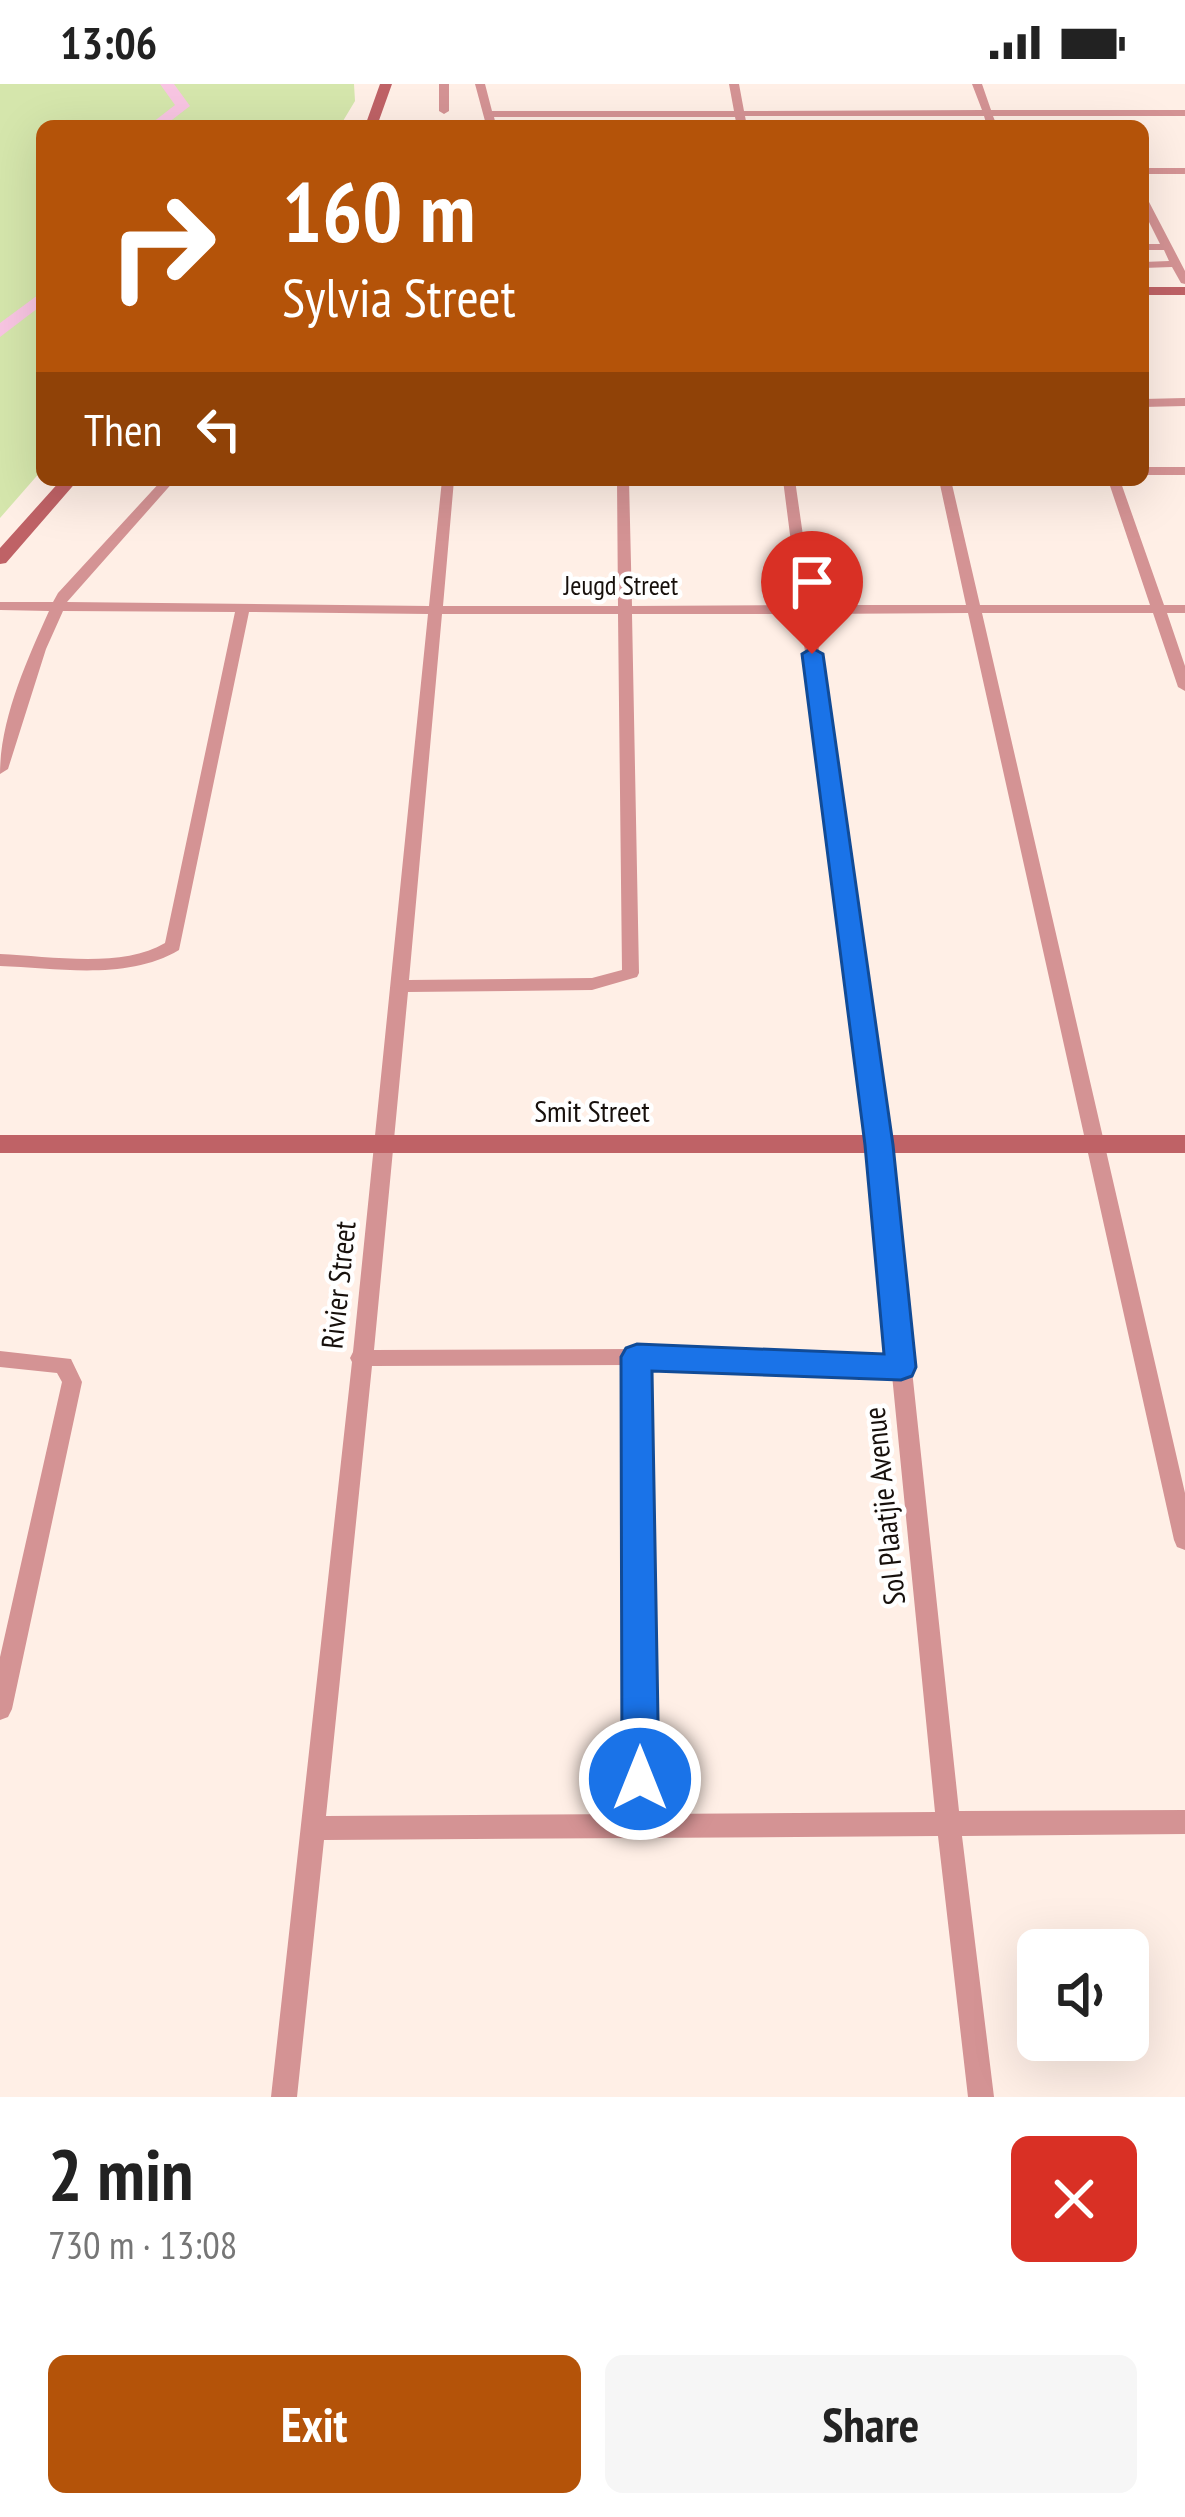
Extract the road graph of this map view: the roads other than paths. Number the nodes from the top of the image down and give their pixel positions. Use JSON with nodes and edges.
{"nodes":[{"id":1,"x":386,"y":84,"type":"edge"},
{"id":2,"x":444,"y":84,"type":"edge"},
{"id":3,"x":480,"y":84,"type":"edge"},
{"id":4,"x":734,"y":84,"type":"edge"},
{"id":5,"x":977,"y":84,"type":"edge"},
{"id":6,"x":444,"y":111,"type":"dead end"},
{"id":7,"x":987,"y":112,"type":"junction"},
{"id":8,"x":740,"y":113,"type":"junction"},
{"id":9,"x":1185,"y":113,"type":"edge"},
{"id":10,"x":373,"y":120,"type":"edge"},
{"id":11,"x":490,"y":120,"type":"edge"},
{"id":12,"x":741,"y":120,"type":"edge"},
{"id":13,"x":990,"y":120,"type":"edge"},
{"id":14,"x":1149,"y":171,"type":"edge"},
{"id":15,"x":1185,"y":171,"type":"edge"},
{"id":16,"x":1149,"y":216,"type":"edge"},
{"id":17,"x":1158,"y":229,"type":"junction"},
{"id":18,"x":1149,"y":230,"type":"edge"},
{"id":19,"x":1149,"y":247,"type":"edge"},
{"id":20,"x":1167,"y":247,"type":"junction"},
{"id":21,"x":1176,"y":264,"type":"junction"},
{"id":22,"x":1149,"y":265,"type":"edge"},
{"id":23,"x":1185,"y":281,"type":"edge"},
{"id":24,"x":1149,"y":291,"type":"edge"},
{"id":25,"x":1185,"y":291,"type":"edge"},
{"id":26,"x":1185,"y":402,"type":"edge"},
{"id":27,"x":1149,"y":403,"type":"edge"},
{"id":28,"x":1149,"y":471,"type":"edge"},
{"id":29,"x":1185,"y":471,"type":"edge"},
{"id":30,"x":65,"y":486,"type":"edge"},
{"id":31,"x":163,"y":486,"type":"edge"},
{"id":32,"x":447,"y":486,"type":"edge"},
{"id":33,"x":623,"y":486,"type":"edge"},
{"id":34,"x":790,"y":486,"type":"edge"},
{"id":35,"x":946,"y":486,"type":"edge"},
{"id":36,"x":1116,"y":486,"type":"edge"},
{"id":37,"x":0,"y":559,"type":"edge"},
{"id":38,"x":0,"y":606,"type":"edge"},
{"id":39,"x":975,"y":608,"type":"junction"},
{"id":40,"x":1158,"y":608,"type":"junction"},
{"id":41,"x":56,"y":609,"type":"junction"},
{"id":42,"x":243,"y":609,"type":"junction"},
{"id":43,"x":1185,"y":609,"type":"edge"},
{"id":44,"x":433,"y":610,"type":"junction"},
{"id":45,"x":625,"y":610,"type":"junction"},
{"id":46,"x":806,"y":610,"type":"junction"},
{"id":47,"x":1185,"y":687,"type":"edge"},
{"id":48,"x":0,"y":769,"type":"edge"},
{"id":49,"x":0,"y":960,"type":"edge"},
{"id":50,"x":400,"y":986,"type":"junction"},
{"id":51,"x":0,"y":1144,"type":"edge"},
{"id":52,"x":1098,"y":1144,"type":"junction"},
{"id":53,"x":1185,"y":1144,"type":"edge"},
{"id":54,"x":879,"y":1145,"type":"junction"},
{"id":55,"x":385,"y":1146,"type":"junction"},
{"id":56,"x":637,"y":1357,"type":"junction"},
{"id":57,"x":0,"y":1358,"type":"edge"},
{"id":58,"x":360,"y":1358,"type":"junction"},
{"id":59,"x":901,"y":1367,"type":"junction"},
{"id":60,"x":1185,"y":1540,"type":"edge"},
{"id":61,"x":0,"y":1709,"type":"edge"},
{"id":62,"x":948,"y":1821,"type":"junction"},
{"id":63,"x":1185,"y":1822,"type":"edge"},
{"id":64,"x":641,"y":1826,"type":"junction"},
{"id":65,"x":313,"y":1828,"type":"junction"},
{"id":66,"x":284,"y":2097,"type":"edge"},
{"id":67,"x":981,"y":2097,"type":"edge"}],
"edges":[{"from":1,"to":10,"type":"street"},
{"from":2,"to":6,"type":"street"},
{"from":3,"to":11,"type":"street"},
{"from":4,"to":8,"type":"street"},
{"from":5,"to":7,"type":"street"},
{"from":7,"to":8,"type":"street"},
{"from":7,"to":9,"type":"street"},
{"from":7,"to":13,"type":"street"},
{"from":8,"to":11,"type":"street"},
{"from":8,"to":12,"type":"street"},
{"from":14,"to":15,"type":"street"},
{"from":16,"to":17,"type":"street"},
{"from":17,"to":18,"type":"street"},
{"from":17,"to":20,"type":"street"},
{"from":19,"to":20,"type":"street"},
{"from":20,"to":21,"type":"street"},
{"from":21,"to":22,"type":"street"},
{"from":21,"to":23,"type":"street"},
{"from":24,"to":25,"type":"street"},
{"from":26,"to":27,"type":"street"},
{"from":28,"to":29,"type":"street"},
{"from":30,"to":37,"type":"street"},
{"from":31,"to":41,"type":"street"},
{"from":32,"to":44,"type":"street","name":"Rivier Street"},
{"from":33,"to":45,"type":"street"},
{"from":34,"to":46,"type":"street","name":"Sol Plaatjie Avenue"},
{"from":35,"to":39,"type":"street"},
{"from":36,"to":40,"type":"street"},
{"from":38,"to":41,"type":"street","name":"Jeugd Street"},
{"from":39,"to":40,"type":"street","name":"Jeugd Street"},
{"from":39,"to":46,"type":"street","name":"Jeugd Street"},
{"from":39,"to":52,"type":"street"},
{"from":40,"to":43,"type":"street","name":"Jeugd Street"},
{"from":40,"to":47,"type":"street"},
{"from":41,"to":42,"type":"street","name":"Jeugd Street"},
{"from":41,"to":48,"type":"street"},
{"from":42,"to":44,"type":"street","name":"Jeugd Street"},
{"from":42,"to":49,"type":"street"},
{"from":44,"to":45,"type":"street","name":"Jeugd Street"},
{"from":44,"to":50,"type":"street","name":"Rivier Street"},
{"from":45,"to":46,"type":"street","name":"Jeugd Street"},
{"from":45,"to":50,"type":"street"},
{"from":46,"to":54,"type":"street","name":"Sol Plaatjie Avenue"},
{"from":50,"to":55,"type":"street","name":"Rivier Street"},
{"from":51,"to":55,"type":"street","name":"Smit Street"},
{"from":52,"to":53,"type":"street","name":"Smit Street"},
{"from":52,"to":54,"type":"street","name":"Smit Street"},
{"from":52,"to":60,"type":"street"},
{"from":54,"to":55,"type":"street","name":"Smit Street"},
{"from":54,"to":59,"type":"street","name":"Sol Plaatjie Avenue"},
{"from":55,"to":58,"type":"street","name":"Rivier Street"},
{"from":56,"to":58,"type":"street"},
{"from":56,"to":59,"type":"street"},
{"from":56,"to":64,"type":"street"},
{"from":57,"to":61,"type":"street"},
{"from":58,"to":65,"type":"street","name":"Rivier Street"},
{"from":59,"to":62,"type":"street","name":"Sol Plaatjie Avenue"},
{"from":62,"to":63,"type":"street"},
{"from":62,"to":64,"type":"street"},
{"from":62,"to":67,"type":"street","name":"Sol Plaatjie Avenue"},
{"from":64,"to":65,"type":"street"},
{"from":65,"to":66,"type":"street","name":"Rivier Street"}]}
